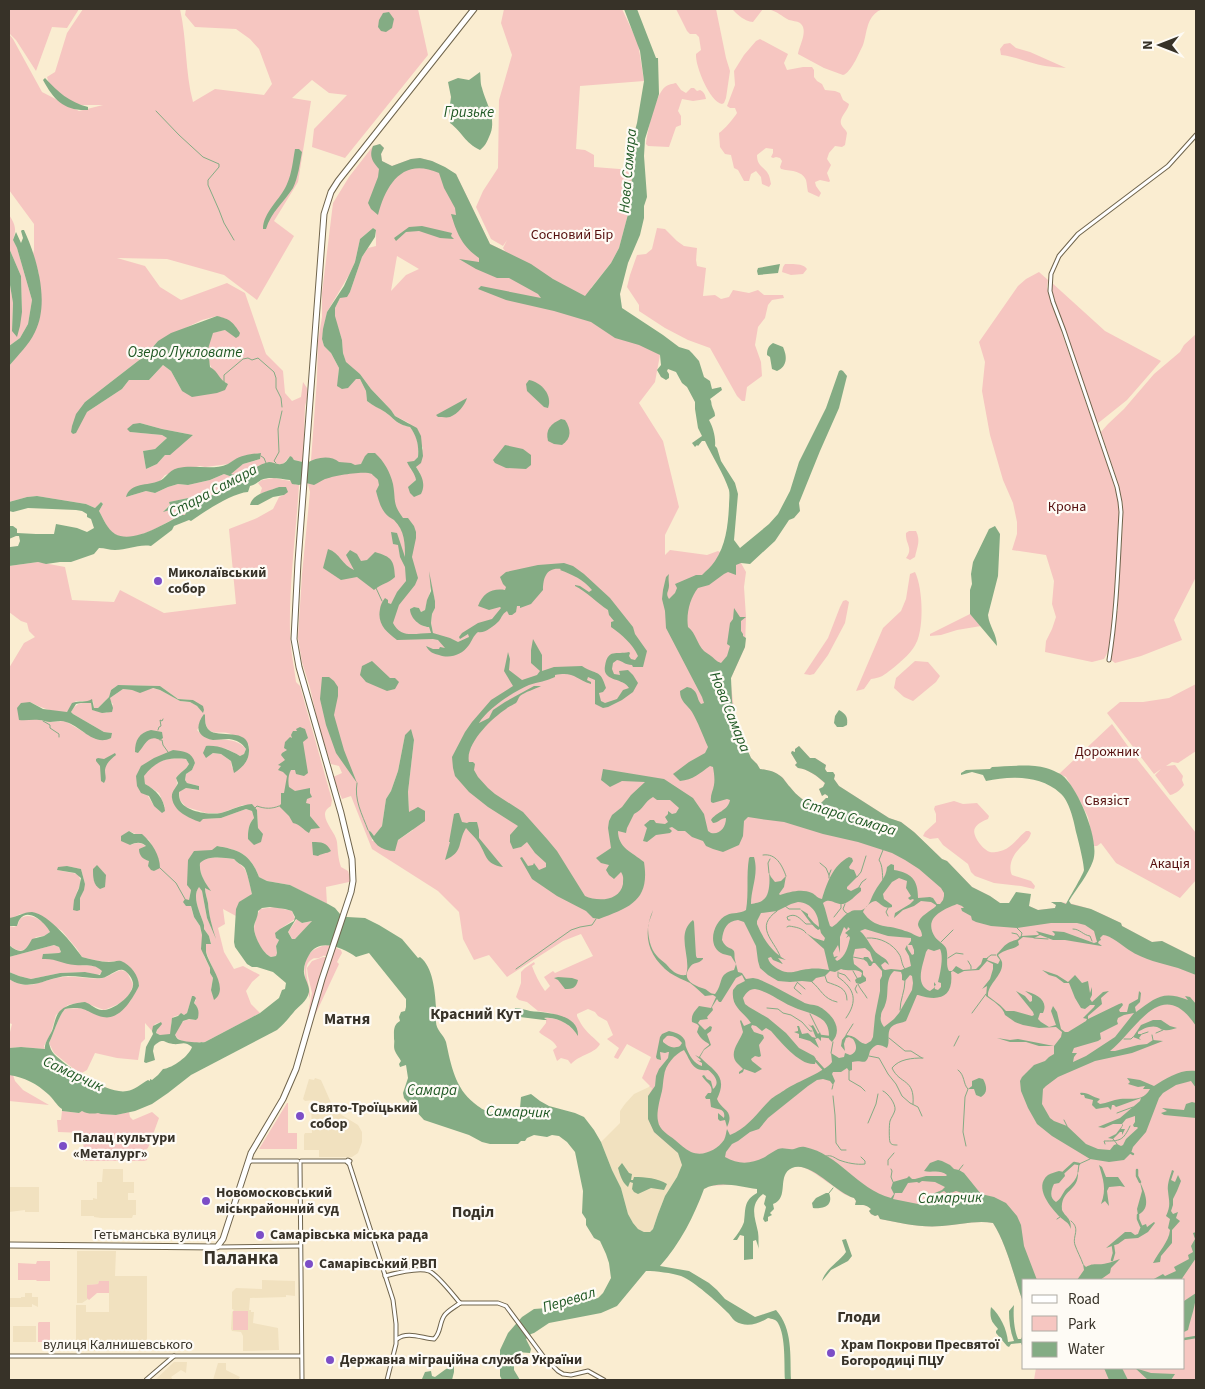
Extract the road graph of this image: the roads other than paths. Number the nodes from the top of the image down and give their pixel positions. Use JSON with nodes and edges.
{"nodes":[{"id":1,"x":474,"y":9,"type":"edge"},
{"id":2,"x":1196,"y":135,"type":"edge"},
{"id":3,"x":1109,"y":660,"type":"dead end"},
{"id":4,"x":300,"y":1162,"type":"junction"},
{"id":5,"x":247,"y":1164,"type":"junction"},
{"id":6,"x":9,"y":1245,"type":"edge"},
{"id":7,"x":300,"y":1246,"type":"junction"},
{"id":8,"x":217,"y":1247,"type":"junction"},
{"id":9,"x":385,"y":1276,"type":"junction"},
{"id":10,"x":460,"y":1303,"type":"junction"},
{"id":11,"x":397,"y":1339,"type":"junction"},
{"id":12,"x":9,"y":1356,"type":"edge"},
{"id":13,"x":174,"y":1356,"type":"junction"},
{"id":14,"x":301,"y":1356,"type":"junction"},
{"id":15,"x":146,"y":1380,"type":"edge"},
{"id":16,"x":302,"y":1380,"type":"edge"},
{"id":17,"x":387,"y":1380,"type":"edge"},
{"id":18,"x":604,"y":1380,"type":"edge"}],
"edges":[{"from":1,"to":5,"type":"highway"},
{"from":2,"to":3,"type":"street"},
{"from":4,"to":5,"type":"street"},
{"from":4,"to":7,"type":"street"},
{"from":4,"to":9,"type":"street"},
{"from":5,"to":8,"type":"highway"},
{"from":6,"to":8,"type":"highway","name":"Гетьманська вулиця"},
{"from":7,"to":8,"type":"street","name":"Гетьманська вулиця"},
{"from":7,"to":14,"type":"street"},
{"from":9,"to":10,"type":"street"},
{"from":9,"to":11,"type":"street"},
{"from":10,"to":11,"type":"street"},
{"from":10,"to":18,"type":"street"},
{"from":11,"to":17,"type":"street"},
{"from":12,"to":13,"type":"street","name":"вулиця Калнишевського"},
{"from":13,"to":14,"type":"street","name":"вулиця Калнишевського"},
{"from":13,"to":15,"type":"street"},
{"from":14,"to":16,"type":"street"}]}
